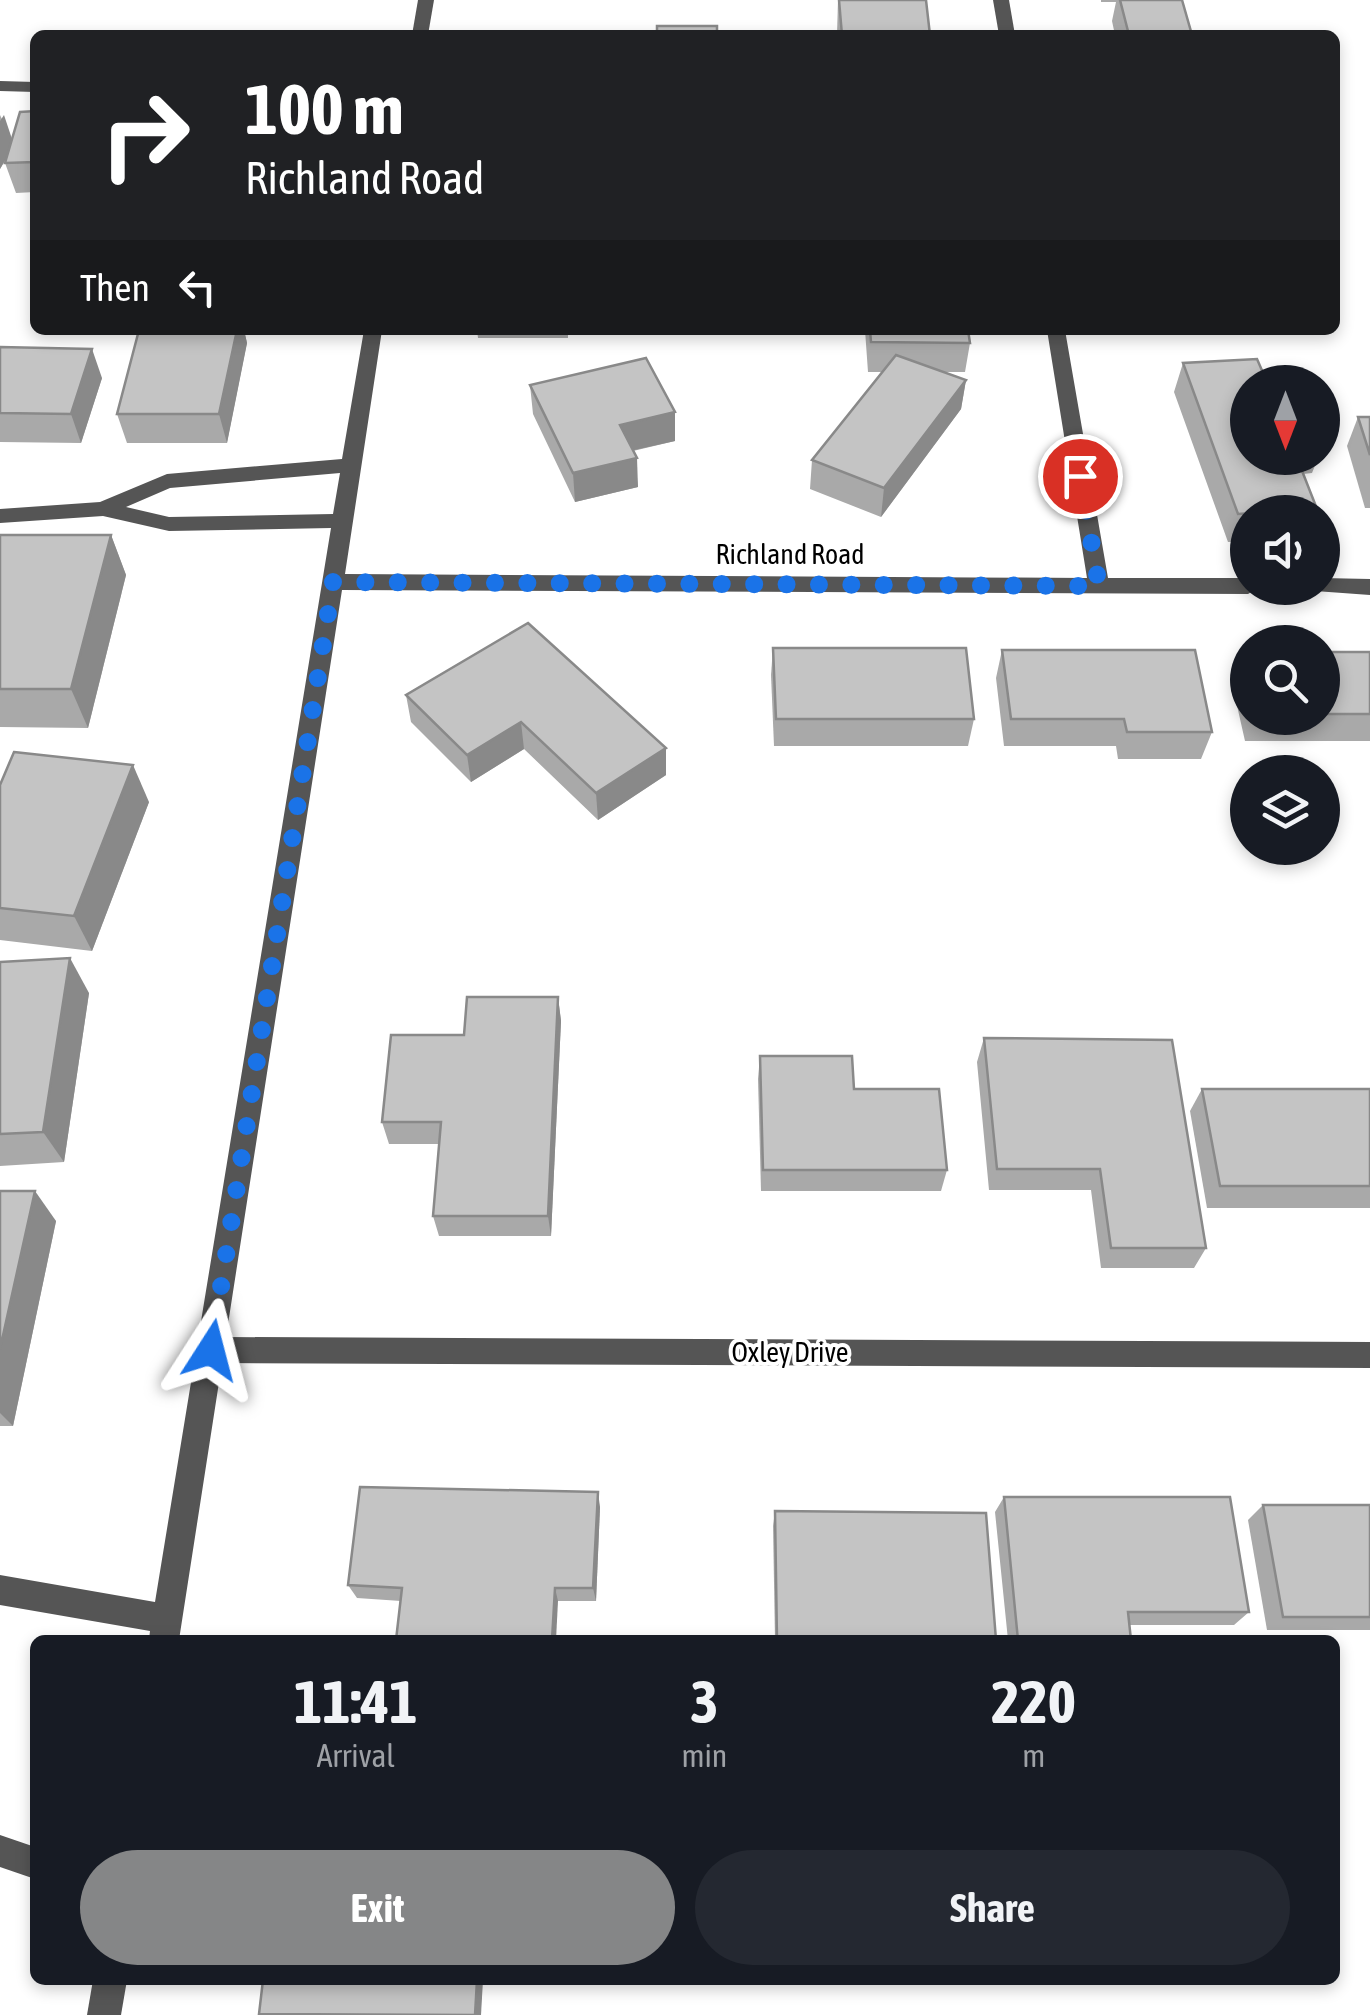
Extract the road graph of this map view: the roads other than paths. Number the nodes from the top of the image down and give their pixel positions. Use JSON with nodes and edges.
{"nodes":[{"id":1,"x":426,"y":0,"type":"edge"},
{"id":2,"x":1001,"y":0,"type":"edge"},
{"id":3,"x":421,"y":30,"type":"edge"},
{"id":4,"x":1006,"y":30,"type":"edge"},
{"id":5,"x":0,"y":86,"type":"edge"},
{"id":6,"x":30,"y":87,"type":"edge"},
{"id":7,"x":372,"y":335,"type":"edge"},
{"id":8,"x":1057,"y":335,"type":"edge"},
{"id":9,"x":352,"y":466,"type":"junction"},
{"id":10,"x":103,"y":508,"type":"junction"},
{"id":11,"x":0,"y":516,"type":"edge"},
{"id":12,"x":343,"y":520,"type":"junction"},
{"id":13,"x":333,"y":582,"type":"junction"},
{"id":14,"x":1099,"y":586,"type":"junction"},
{"id":15,"x":1230,"y":586,"type":"edge"},
{"id":16,"x":1340,"y":586,"type":"edge"},
{"id":17,"x":1370,"y":586,"type":"edge"},
{"id":18,"x":211,"y":1350,"type":"junction"},
{"id":19,"x":1370,"y":1354,"type":"edge"},
{"id":20,"x":0,"y":1590,"type":"edge"},
{"id":21,"x":166,"y":1630,"type":"edge"},
{"id":22,"x":0,"y":1851,"type":"edge"},
{"id":23,"x":30,"y":1861,"type":"edge"},
{"id":24,"x":109,"y":1985,"type":"edge"},
{"id":25,"x":104,"y":2015,"type":"edge"}],
"edges":[{"from":1,"to":3,"type":"street"},
{"from":2,"to":4,"type":"street"},
{"from":5,"to":6,"type":"street"},
{"from":7,"to":9,"type":"street"},
{"from":8,"to":14,"type":"street"},
{"from":9,"to":10,"type":"street"},
{"from":9,"to":12,"type":"street"},
{"from":10,"to":11,"type":"street"},
{"from":10,"to":12,"type":"street"},
{"from":12,"to":13,"type":"street"},
{"from":13,"to":14,"type":"street","name":"Richland Road"},
{"from":13,"to":18,"type":"street"},
{"from":14,"to":15,"type":"street","name":"Richland Road"},
{"from":16,"to":17,"type":"street"},
{"from":18,"to":19,"type":"street","name":"Oxley Drive"},
{"from":18,"to":21,"type":"street"},
{"from":20,"to":21,"type":"street"},
{"from":22,"to":23,"type":"street"},
{"from":24,"to":25,"type":"street"}]}
